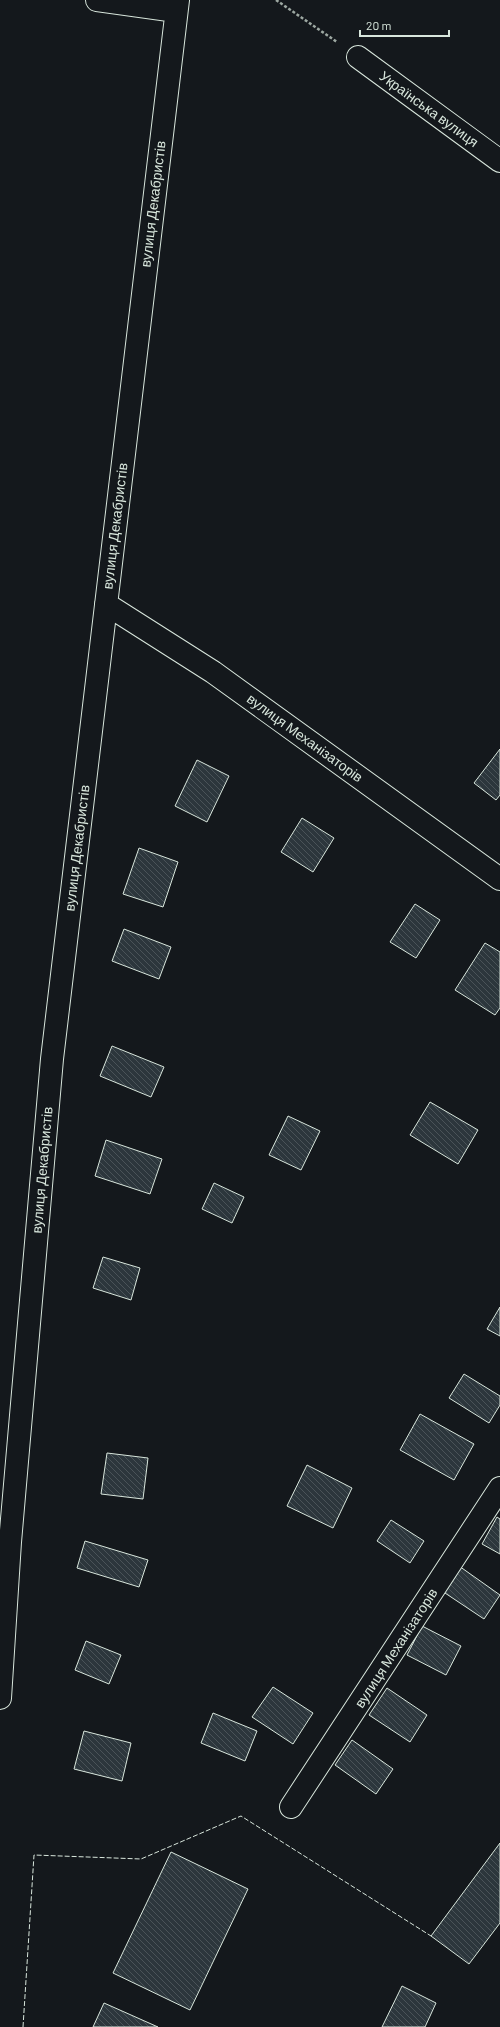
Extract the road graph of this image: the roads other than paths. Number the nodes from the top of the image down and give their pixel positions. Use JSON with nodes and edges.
{"nodes":[{"id":1,"x":97,"y":0,"type":"edge"},
{"id":2,"x":177,"y":6,"type":"edge"},
{"id":3,"x":358,"y":57,"type":"road end"},
{"id":4,"x":500,"y":161,"type":"edge"},
{"id":5,"x":106,"y":604,"type":"junction"},
{"id":6,"x":500,"y":878,"type":"edge"},
{"id":7,"x":500,"y":1488,"type":"edge"},
{"id":8,"x":5,"y":1541,"type":"edge"},
{"id":9,"x":0,"y":1698,"type":"edge"},
{"id":10,"x":291,"y":1807,"type":"dead end"}],
"edges":[{"from":1,"to":2,"type":"street"},
{"from":2,"to":5,"type":"street","name":"вулиця Декабристів"},
{"from":3,"to":4,"type":"street","name":"Українська вулиця"},
{"from":5,"to":6,"type":"street","name":"вулиця Механізаторів"},
{"from":5,"to":8,"type":"street","name":"вулиця Декабристів"},
{"from":7,"to":10,"type":"street","name":"вулиця Механізаторів"},
{"from":8,"to":9,"type":"street","name":"вулиця Декабристів"}]}
